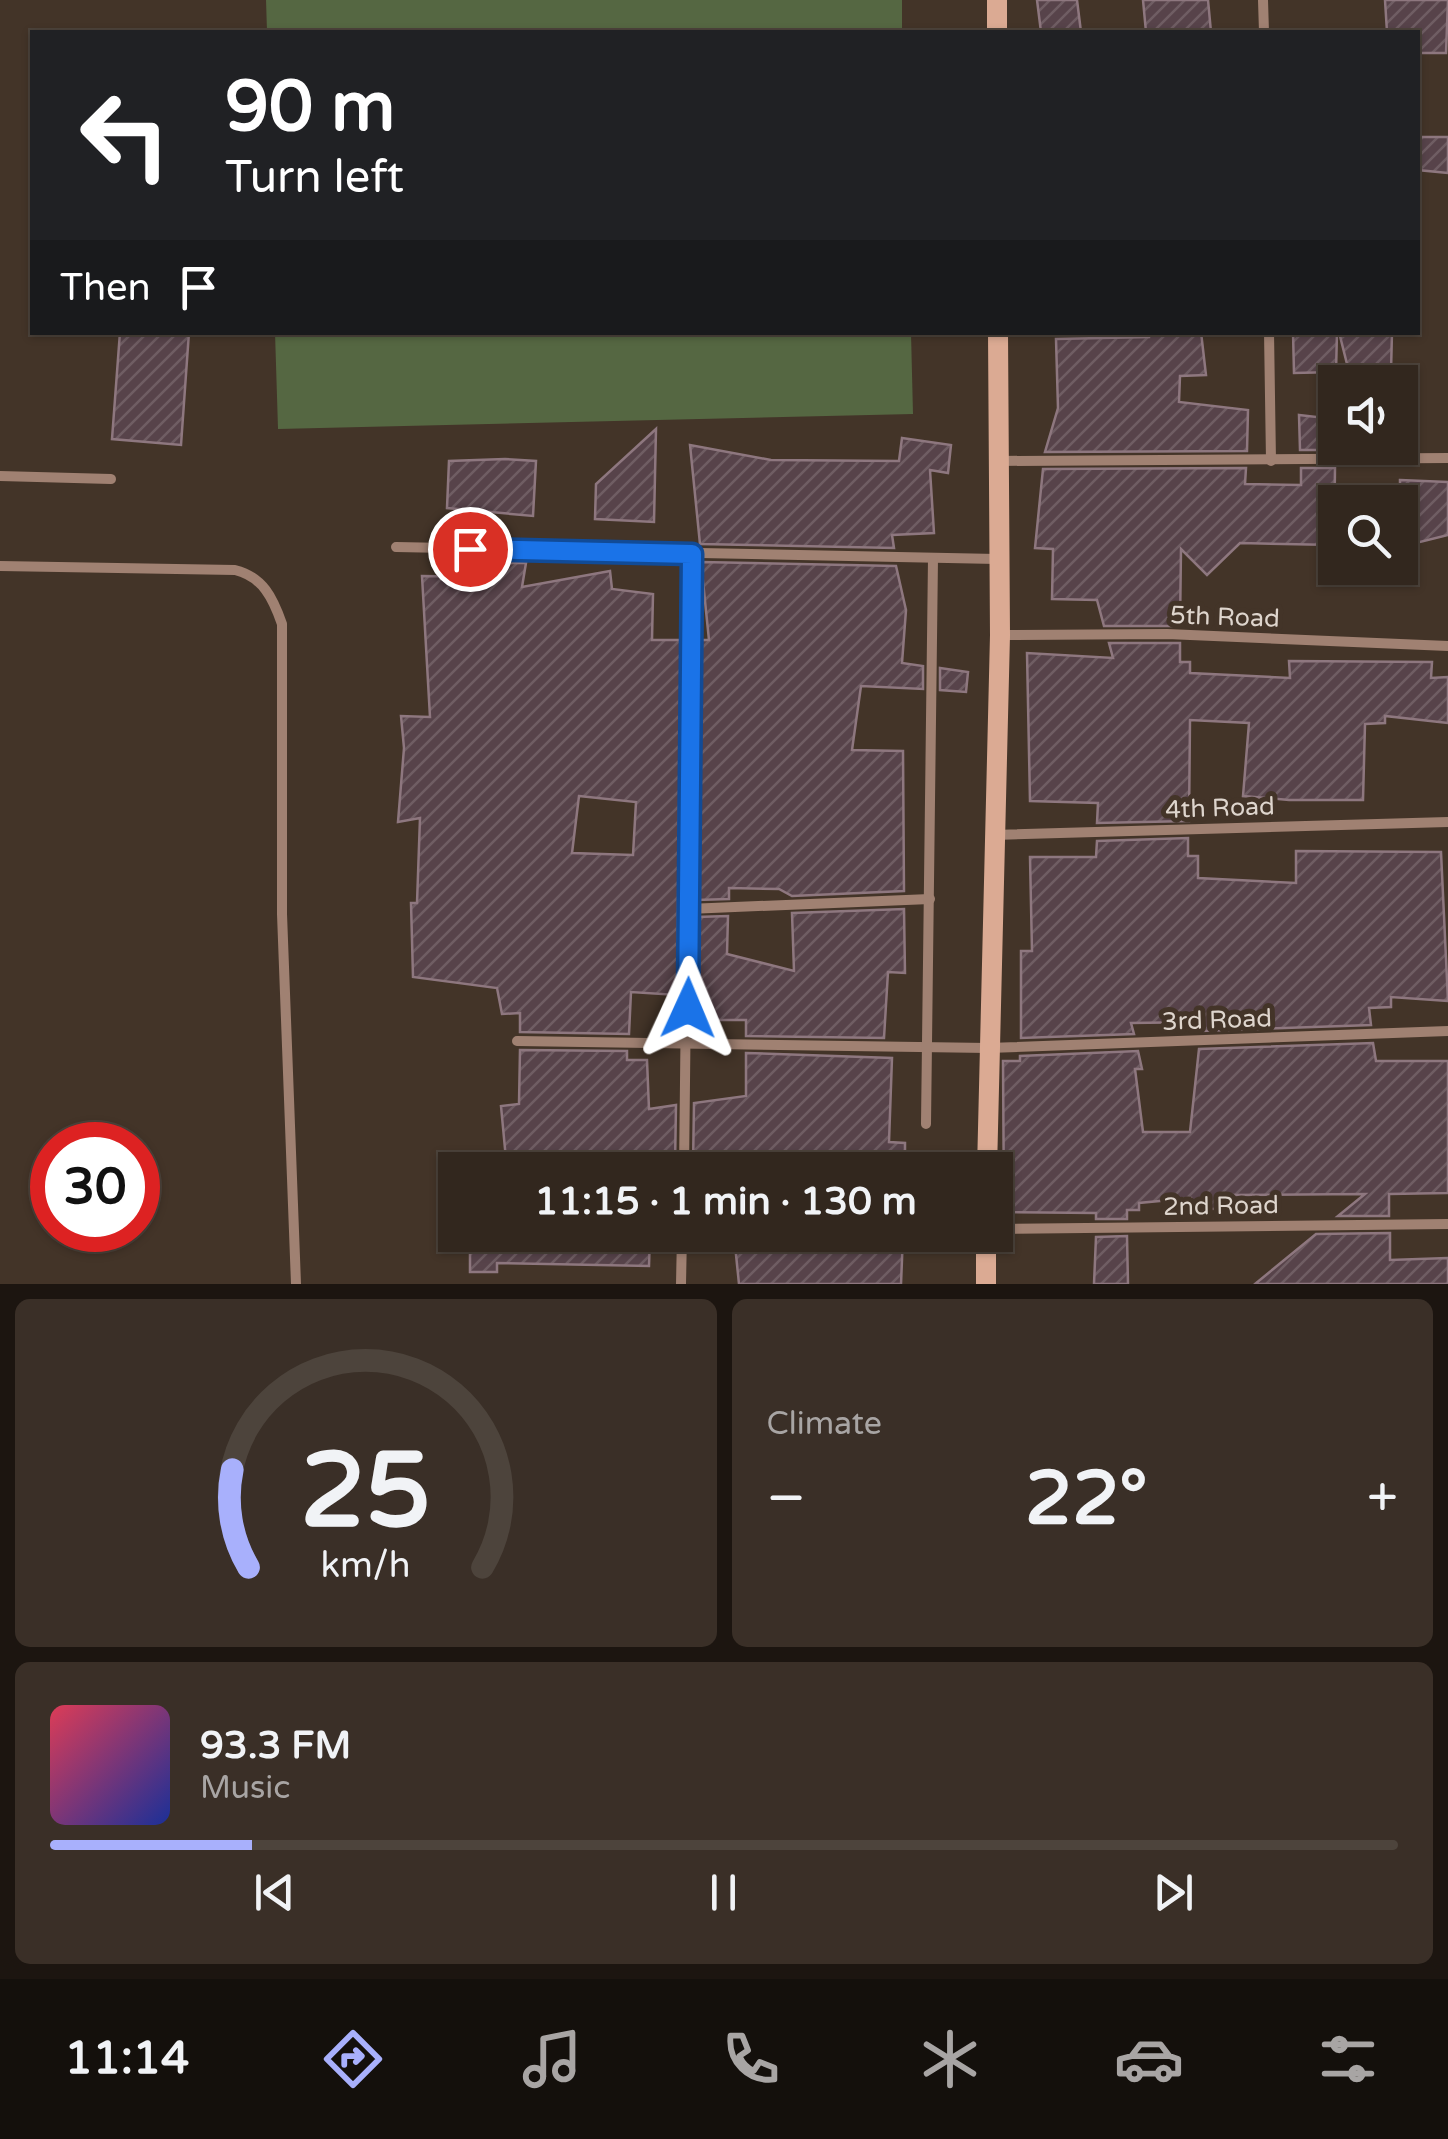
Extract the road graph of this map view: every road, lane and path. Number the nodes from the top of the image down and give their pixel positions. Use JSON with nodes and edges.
{"nodes":[{"id":1,"x":997,"y":0,"type":"edge"},
{"id":2,"x":1263,"y":0,"type":"edge"},
{"id":3,"x":997,"y":30,"type":"edge"},
{"id":4,"x":1264,"y":30,"type":"edge"},
{"id":5,"x":998,"y":335,"type":"edge"},
{"id":6,"x":1269,"y":335,"type":"edge"},
{"id":7,"x":1448,"y":458,"type":"edge"},
{"id":8,"x":1271,"y":460,"type":"junction"},
{"id":9,"x":998,"y":461,"type":"junction"},
{"id":10,"x":0,"y":476,"type":"edge"},
{"id":11,"x":111,"y":479,"type":"dead end"},
{"id":12,"x":396,"y":547,"type":"dead end"},
{"id":13,"x":692,"y":554,"type":"junction"},
{"id":14,"x":933,"y":558,"type":"junction"},
{"id":15,"x":997,"y":559,"type":"junction"},
{"id":16,"x":0,"y":566,"type":"edge"},
{"id":17,"x":1000,"y":635,"type":"junction"},
{"id":18,"x":1448,"y":646,"type":"edge"},
{"id":19,"x":1448,"y":822,"type":"edge"},
{"id":20,"x":993,"y":835,"type":"junction"},
{"id":21,"x":930,"y":899,"type":"junction"},
{"id":22,"x":688,"y":909,"type":"junction"},
{"id":23,"x":1448,"y":1032,"type":"edge"},
{"id":24,"x":517,"y":1042,"type":"dead end"},
{"id":25,"x":687,"y":1042,"type":"junction"},
{"id":26,"x":928,"y":1046,"type":"junction"},
{"id":27,"x":988,"y":1048,"type":"junction"},
{"id":28,"x":926,"y":1124,"type":"dead end"},
{"id":29,"x":684,"y":1152,"type":"edge"},
{"id":30,"x":987,"y":1152,"type":"edge"},
{"id":31,"x":1448,"y":1224,"type":"edge"},
{"id":32,"x":1013,"y":1228,"type":"edge"},
{"id":33,"x":682,"y":1252,"type":"edge"},
{"id":34,"x":986,"y":1252,"type":"edge"},
{"id":35,"x":296,"y":1284,"type":"edge"},
{"id":36,"x":681,"y":1284,"type":"edge"},
{"id":37,"x":986,"y":1284,"type":"edge"}],
"edges":[{"from":1,"to":3,"type":"main road"},
{"from":2,"to":4,"type":"street"},
{"from":5,"to":9,"type":"main road"},
{"from":6,"to":8,"type":"street"},
{"from":7,"to":8,"type":"street"},
{"from":8,"to":9,"type":"street"},
{"from":9,"to":15,"type":"main road"},
{"from":10,"to":11,"type":"street"},
{"from":12,"to":13,"type":"street"},
{"from":13,"to":14,"type":"street"},
{"from":13,"to":22,"type":"street"},
{"from":14,"to":15,"type":"street"},
{"from":14,"to":21,"type":"street"},
{"from":15,"to":17,"type":"main road"},
{"from":16,"to":35,"type":"street"},
{"from":17,"to":18,"type":"street","name":"5th Road"},
{"from":17,"to":20,"type":"main road"},
{"from":19,"to":20,"type":"street","name":"4th Road"},
{"from":20,"to":27,"type":"main road"},
{"from":21,"to":22,"type":"street"},
{"from":21,"to":26,"type":"street"},
{"from":22,"to":25,"type":"street"},
{"from":23,"to":27,"type":"street","name":"3rd Road"},
{"from":24,"to":25,"type":"street","name":"3rd Road"},
{"from":25,"to":26,"type":"street","name":"3rd Road"},
{"from":25,"to":29,"type":"street"},
{"from":26,"to":27,"type":"street","name":"3rd Road"},
{"from":26,"to":28,"type":"street"},
{"from":27,"to":30,"type":"main road"},
{"from":31,"to":32,"type":"street","name":"2nd Road"},
{"from":33,"to":36,"type":"street"},
{"from":34,"to":37,"type":"main road"}]}
